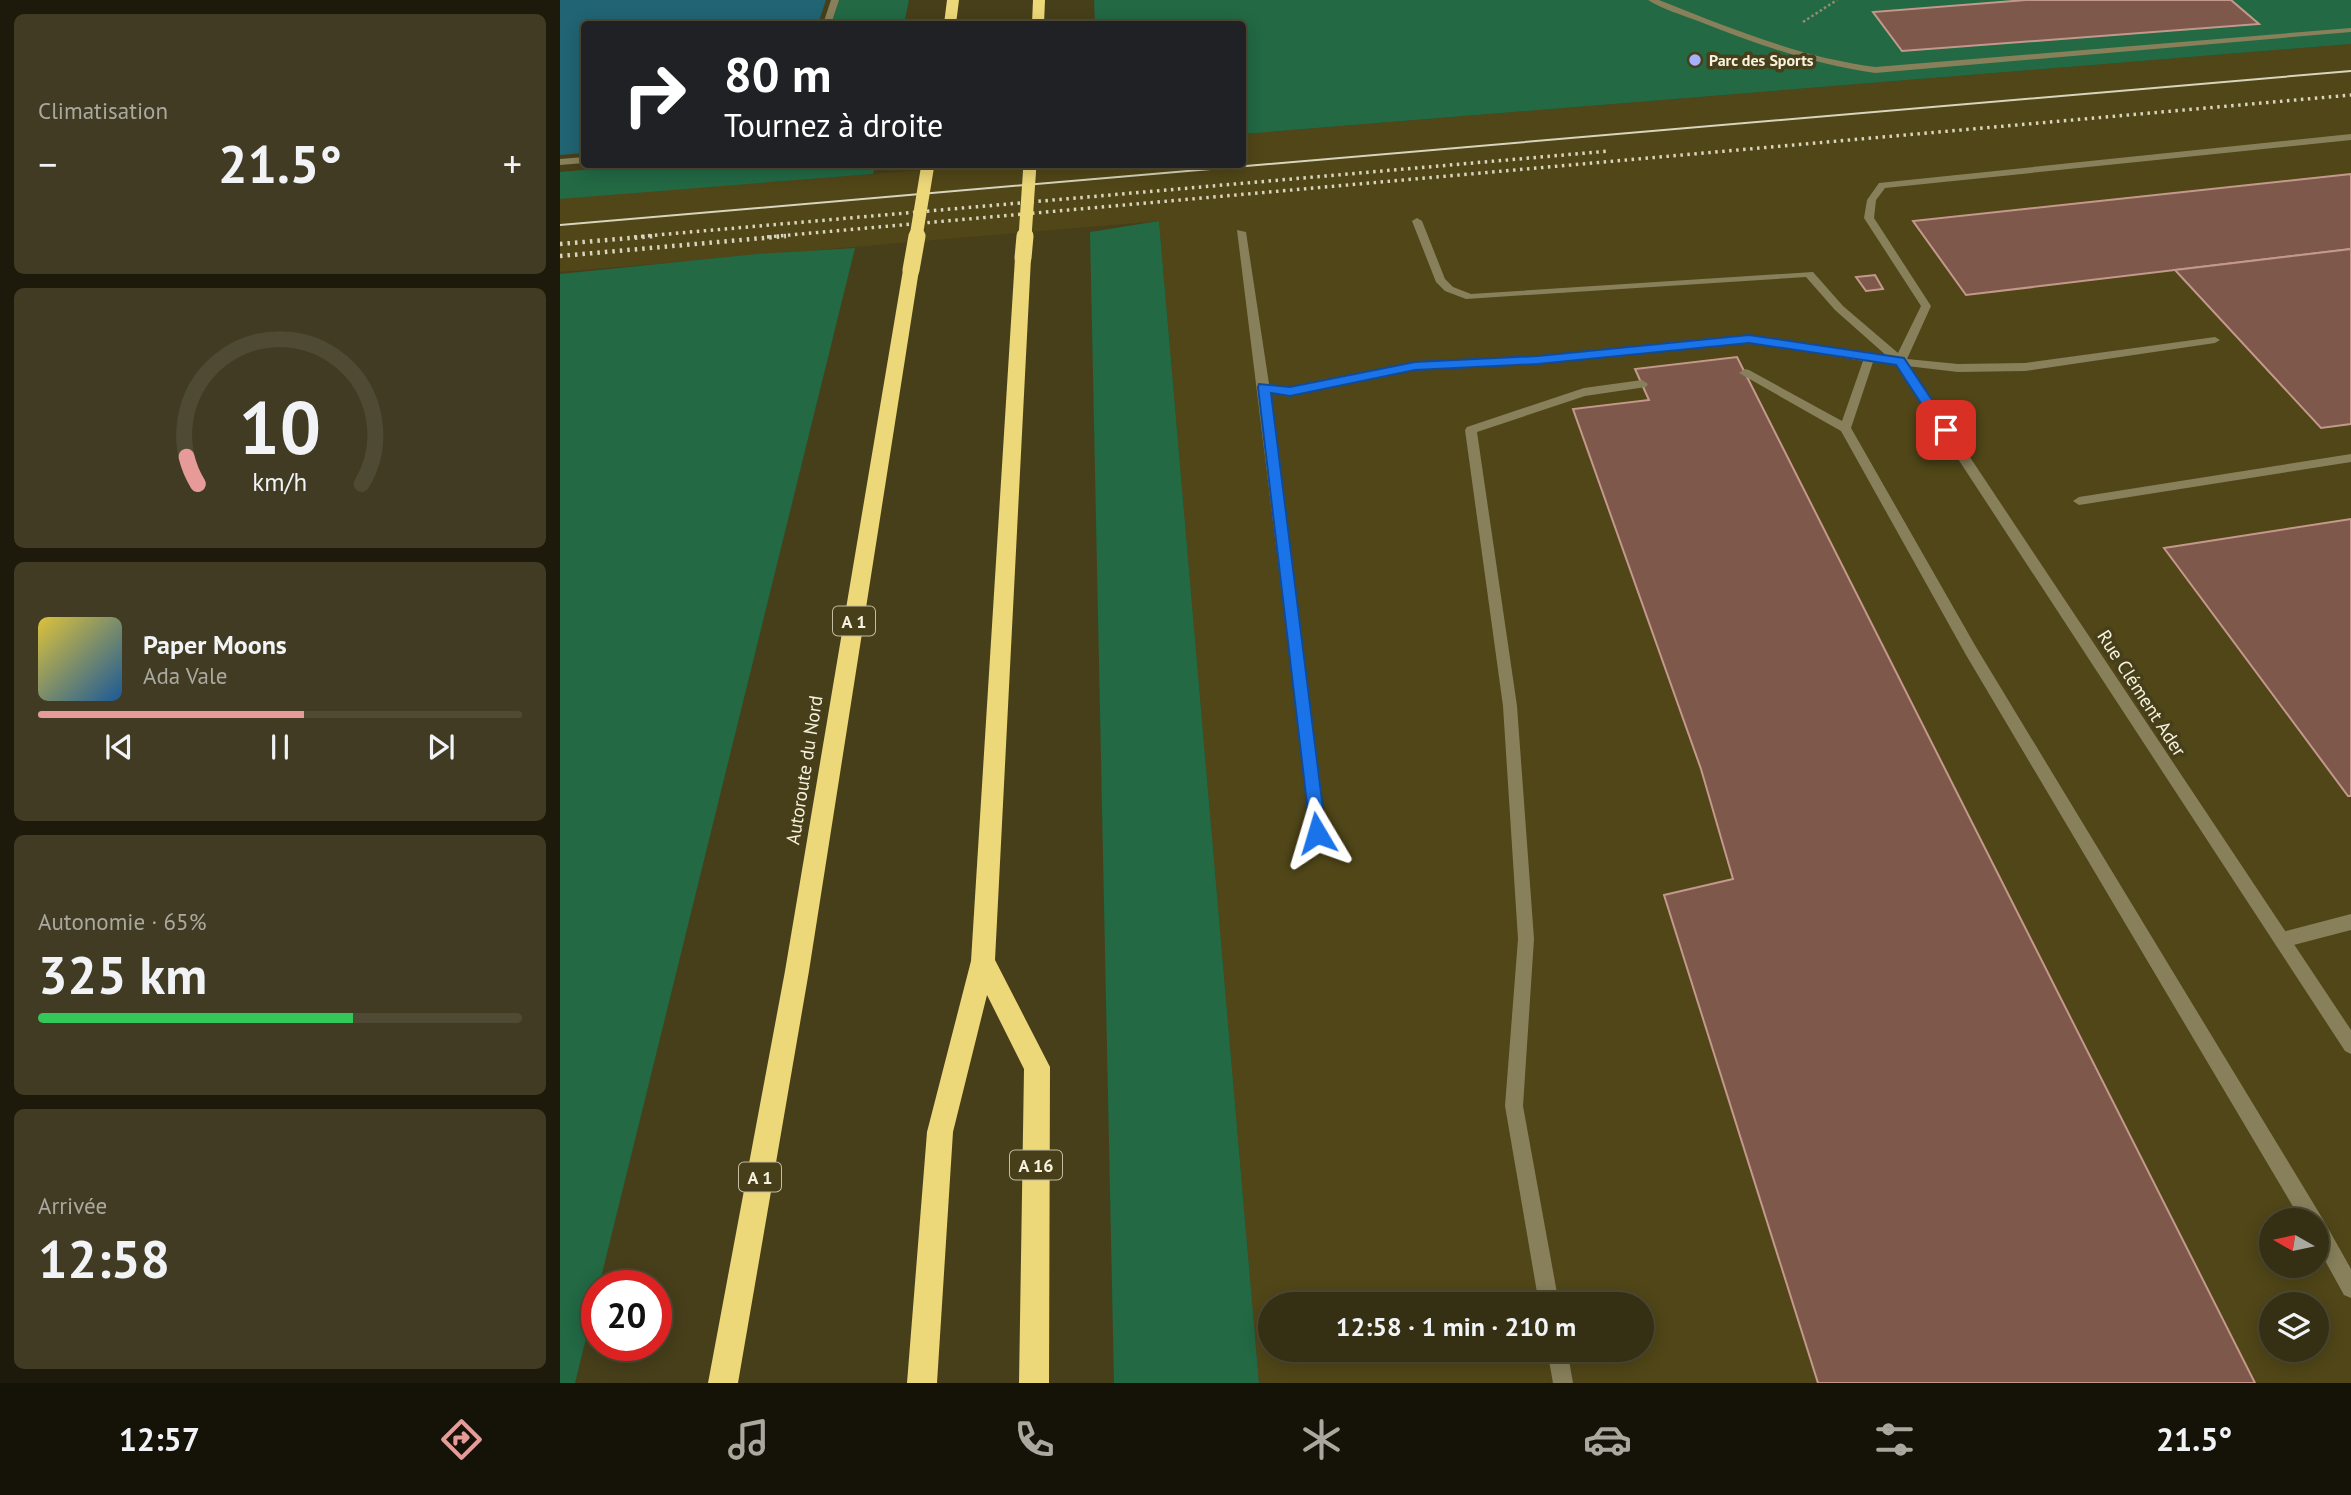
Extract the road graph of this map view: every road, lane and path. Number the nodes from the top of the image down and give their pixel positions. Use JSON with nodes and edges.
{"nodes":[{"id":1,"x":835,"y":0,"type":"edge"},
{"id":2,"x":953,"y":0,"type":"edge"},
{"id":3,"x":1039,"y":0,"type":"edge"},
{"id":4,"x":1652,"y":0,"type":"edge"},
{"id":5,"x":828,"y":21,"type":"edge"},
{"id":6,"x":950,"y":21,"type":"edge"},
{"id":7,"x":1038,"y":21,"type":"edge"},
{"id":8,"x":2351,"y":30,"type":"edge"},
{"id":9,"x":2351,"y":137,"type":"edge"},
{"id":10,"x":581,"y":160,"type":"edge"},
{"id":11,"x":560,"y":162,"type":"edge"},
{"id":12,"x":927,"y":168,"type":"edge"},
{"id":13,"x":1030,"y":168,"type":"edge"},
{"id":14,"x":1417,"y":221,"type":"dead end"},
{"id":15,"x":1241,"y":232,"type":"dead end"},
{"id":16,"x":2215,"y":340,"type":"dead end"},
{"id":17,"x":1868,"y":358,"type":"junction"},
{"id":18,"x":1900,"y":361,"type":"junction"},
{"id":19,"x":1745,"y":373,"type":"dead end"},
{"id":20,"x":1642,"y":384,"type":"dead end"},
{"id":21,"x":1264,"y":387,"type":"junction"},
{"id":22,"x":1845,"y":428,"type":"junction"},
{"id":23,"x":2351,"y":458,"type":"edge"},
{"id":24,"x":2079,"y":501,"type":"dead end"},
{"id":25,"x":1317,"y":833,"type":"dead end"},
{"id":26,"x":2351,"y":922,"type":"edge"},
{"id":27,"x":2282,"y":940,"type":"junction"},
{"id":28,"x":983,"y":961,"type":"junction"},
{"id":29,"x":2351,"y":1045,"type":"edge"},
{"id":30,"x":2305,"y":1208,"type":"edge"},
{"id":31,"x":2329,"y":1249,"type":"edge"},
{"id":32,"x":2351,"y":1288,"type":"edge"},
{"id":33,"x":1547,"y":1292,"type":"edge"},
{"id":34,"x":1559,"y":1362,"type":"edge"},
{"id":35,"x":723,"y":1383,"type":"edge"},
{"id":36,"x":922,"y":1383,"type":"edge"},
{"id":37,"x":1034,"y":1383,"type":"edge"},
{"id":38,"x":1563,"y":1383,"type":"edge"}],
"edges":[{"from":1,"to":5,"type":"street"},
{"from":2,"to":6,"type":"highway"},
{"from":3,"to":7,"type":"highway"},
{"from":4,"to":8,"type":"street"},
{"from":9,"to":18,"type":"street"},
{"from":10,"to":11,"type":"street"},
{"from":12,"to":35,"type":"highway","name":"Autoroute du Nord","number":"A 1","bridge":true},
{"from":13,"to":28,"type":"highway","bridge":true},
{"from":14,"to":18,"type":"street","name":"Rue Clément Ader"},
{"from":15,"to":21,"type":"street"},
{"from":16,"to":18,"type":"street"},
{"from":17,"to":18,"type":"street"},
{"from":17,"to":21,"type":"street"},
{"from":17,"to":22,"type":"street"},
{"from":18,"to":27,"type":"street","name":"Rue Clément Ader"},
{"from":19,"to":22,"type":"street"},
{"from":20,"to":33,"type":"street"},
{"from":21,"to":25,"type":"street"},
{"from":22,"to":30,"type":"street"},
{"from":23,"to":24,"type":"street"},
{"from":26,"to":27,"type":"street"},
{"from":27,"to":29,"type":"street","name":"Rue Clément Ader"},
{"from":28,"to":36,"type":"highway"},
{"from":28,"to":37,"type":"highway","number":"A 16"},
{"from":31,"to":32,"type":"street"},
{"from":34,"to":38,"type":"street"}]}
